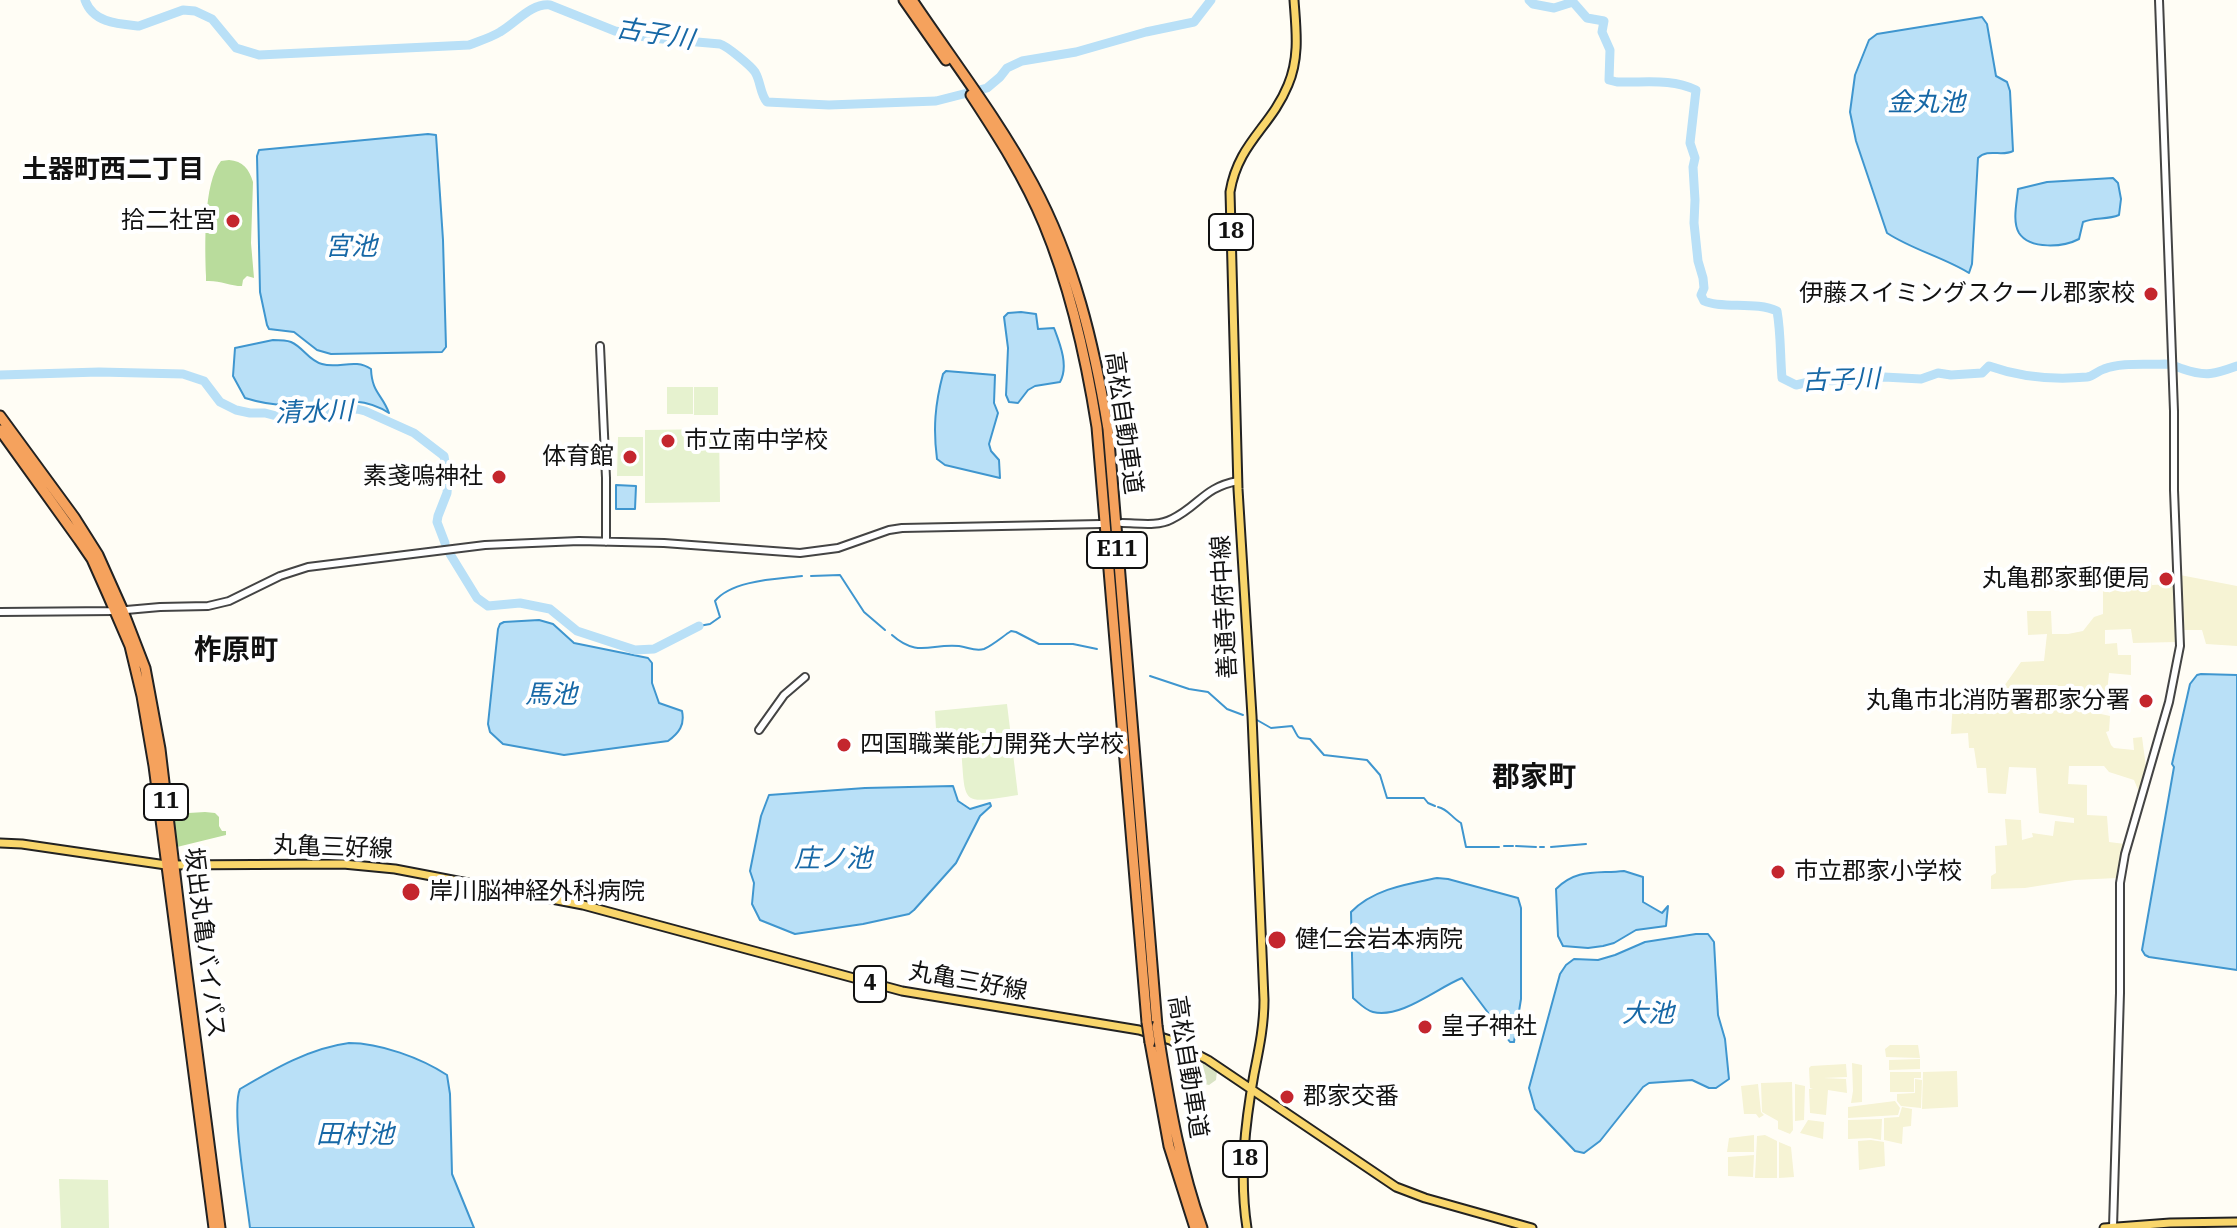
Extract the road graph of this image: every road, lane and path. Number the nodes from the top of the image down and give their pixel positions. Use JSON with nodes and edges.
{"nodes":[{"id":1,"x":904,"y":0,"type":"edge"},
{"id":2,"x":912,"y":0,"type":"edge"},
{"id":3,"x":1294,"y":0,"type":"edge"},
{"id":4,"x":2159,"y":0,"type":"edge"},
{"id":5,"x":968,"y":85,"type":"junction"},
{"id":6,"x":600,"y":346,"type":"dead end"},
{"id":7,"x":0,"y":416,"type":"edge"},
{"id":8,"x":0,"y":430,"type":"edge"},
{"id":9,"x":1238,"y":481,"type":"junction"},
{"id":10,"x":1122,"y":523,"type":"dead end"},
{"id":11,"x":1101,"y":524,"type":"dead end"},
{"id":12,"x":606,"y":542,"type":"junction"},
{"id":13,"x":119,"y":611,"type":"junction"},
{"id":14,"x":0,"y":612,"type":"edge"},
{"id":15,"x":805,"y":677,"type":"dead end"},
{"id":16,"x":759,"y":730,"type":"dead end"},
{"id":17,"x":0,"y":843,"type":"edge"},
{"id":18,"x":170,"y":865,"type":"junction"},
{"id":19,"x":1155,"y":1044,"type":"junction"},
{"id":20,"x":1252,"y":1091,"type":"junction"},
{"id":21,"x":2237,"y":1222,"type":"edge"},
{"id":22,"x":2113,"y":1227,"type":"edge"},
{"id":23,"x":214,"y":1228,"type":"edge"},
{"id":24,"x":220,"y":1228,"type":"edge"},
{"id":25,"x":1195,"y":1228,"type":"edge"},
{"id":26,"x":1202,"y":1228,"type":"edge"},
{"id":27,"x":1247,"y":1228,"type":"edge"},
{"id":28,"x":1532,"y":1228,"type":"edge"},
{"id":29,"x":2104,"y":1228,"type":"edge"}],
"edges":[{"from":1,"to":5,"type":"highway","name":"高松自動車道","number":"E11"},
{"from":2,"to":5,"type":"highway","name":"高松自動車道","number":"E11"},
{"from":3,"to":9,"type":"main road","name":"善通寺府中線","number":"18"},
{"from":4,"to":22,"type":"street"},
{"from":5,"to":19,"type":"highway","name":"高松自動車道","number":"E11","bridge":true},
{"from":6,"to":12,"type":"street"},
{"from":7,"to":13,"type":"highway","name":"坂出丸亀バイパス","number":"11"},
{"from":8,"to":13,"type":"highway","name":"坂出丸亀バイパス","number":"11"},
{"from":9,"to":10,"type":"street"},
{"from":9,"to":20,"type":"main road","name":"善通寺府中線","number":"18"},
{"from":11,"to":12,"type":"street"},
{"from":12,"to":13,"type":"street"},
{"from":13,"to":14,"type":"street"},
{"from":13,"to":18,"type":"highway","name":"坂出丸亀バイパス","number":"11"},
{"from":15,"to":16,"type":"street"},
{"from":17,"to":18,"type":"main road","name":"丸亀三好線"},
{"from":18,"to":20,"type":"main road","name":"丸亀三好線","number":"4"},
{"from":18,"to":23,"type":"highway","name":"坂出丸亀バイパス","number":"11"},
{"from":18,"to":24,"type":"highway","name":"坂出丸亀バイパス","number":"11"},
{"from":19,"to":25,"type":"highway","name":"高松自動車道","number":"E11"},
{"from":19,"to":26,"type":"highway","name":"高松自動車道","number":"E11"},
{"from":20,"to":27,"type":"main road","name":"善通寺府中線","number":"18"},
{"from":20,"to":28,"type":"main road","name":"丸亀三好線","number":"4"},
{"from":21,"to":22,"type":"main road"},
{"from":22,"to":29,"type":"main road"}]}
